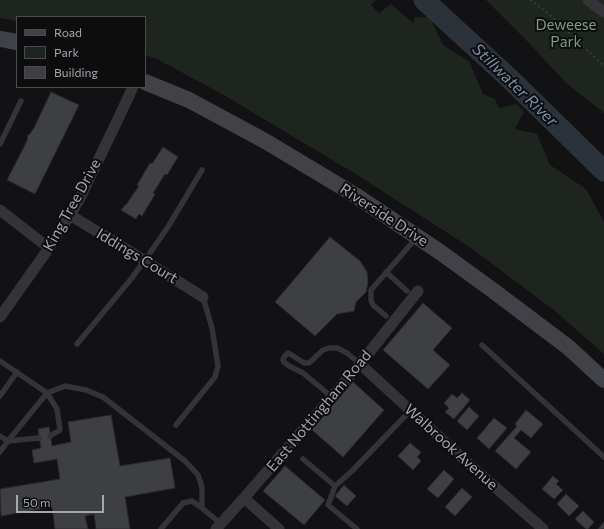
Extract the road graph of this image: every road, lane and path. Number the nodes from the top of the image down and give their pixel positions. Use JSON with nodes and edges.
{"nodes":[{"id":1,"x":530,"y":0,"type":"edge"},
{"id":2,"x":588,"y":0,"type":"edge"},
{"id":3,"x":604,"y":12,"type":"edge"},
{"id":4,"x":0,"y":39,"type":"edge"},
{"id":5,"x":16,"y":42,"type":"edge"},
{"id":6,"x":604,"y":66,"type":"edge"},
{"id":7,"x":146,"y":82,"type":"edge"},
{"id":8,"x":133,"y":88,"type":"edge"},
{"id":9,"x":21,"y":101,"type":"dead end"},
{"id":10,"x":0,"y":144,"type":"edge"},
{"id":11,"x":202,"y":170,"type":"dead end"},
{"id":12,"x":0,"y":210,"type":"edge"},
{"id":13,"x":70,"y":215,"type":"junction"},
{"id":14,"x":417,"y":236,"type":"junction"},
{"id":15,"x":49,"y":248,"type":"junction"},
{"id":16,"x":145,"y":260,"type":"junction"},
{"id":17,"x":386,"y":272,"type":"junction"},
{"id":18,"x":412,"y":291,"type":"joint"},
{"id":19,"x":203,"y":297,"type":"joint"},
{"id":20,"x":386,"y":316,"type":"dead end"},
{"id":21,"x":0,"y":317,"type":"edge"},
{"id":22,"x":77,"y":344,"type":"dead end"},
{"id":23,"x":482,"y":345,"type":"dead end"},
{"id":24,"x":0,"y":361,"type":"edge"},
{"id":25,"x":360,"y":364,"type":"junction"},
{"id":26,"x":17,"y":372,"type":"junction"},
{"id":27,"x":604,"y":380,"type":"edge"},
{"id":28,"x":47,"y":393,"type":"junction"},
{"id":29,"x":0,"y":396,"type":"edge"},
{"id":30,"x":332,"y":397,"type":"junction"},
{"id":31,"x":411,"y":410,"type":"junction"},
{"id":32,"x":176,"y":425,"type":"dead end"},
{"id":33,"x":0,"y":436,"type":"edge"},
{"id":34,"x":50,"y":436,"type":"dead end"},
{"id":35,"x":39,"y":438,"type":"dead end"},
{"id":36,"x":8,"y":441,"type":"junction"},
{"id":37,"x":0,"y":452,"type":"edge"},
{"id":38,"x":604,"y":457,"type":"edge"},
{"id":39,"x":304,"y":459,"type":"dead end"},
{"id":40,"x":335,"y":486,"type":"junction"},
{"id":41,"x":244,"y":498,"type":"junction"},
{"id":42,"x":202,"y":508,"type":"junction"},
{"id":43,"x":218,"y":527,"type":"edge"},
{"id":44,"x":162,"y":529,"type":"edge"},
{"id":45,"x":279,"y":529,"type":"edge"},
{"id":46,"x":357,"y":529,"type":"edge"},
{"id":47,"x":544,"y":529,"type":"edge"}],
"edges":[{"from":1,"to":6,"type":"path"},
{"from":2,"to":3,"type":"street"},
{"from":4,"to":5,"type":"main road"},
{"from":7,"to":14,"type":"main road","name":"Riverside Drive"},
{"from":8,"to":13,"type":"street","name":"King Tree Drive"},
{"from":9,"to":10,"type":"lane"},
{"from":11,"to":16,"type":"lane"},
{"from":12,"to":15,"type":"street"},
{"from":13,"to":15,"type":"street","name":"King Tree Drive"},
{"from":13,"to":16,"type":"street","name":"Iddings Court"},
{"from":14,"to":17,"type":"lane"},
{"from":14,"to":27,"type":"main road","name":"Riverside Drive"},
{"from":15,"to":21,"type":"street","name":"King Tree Drive"},
{"from":16,"to":19,"type":"street","name":"Iddings Court"},
{"from":16,"to":22,"type":"lane"},
{"from":17,"to":18,"type":"lane"},
{"from":17,"to":20,"type":"lane"},
{"from":18,"to":25,"type":"street","name":"East Nottingham Road"},
{"from":19,"to":32,"type":"lane"},
{"from":23,"to":38,"type":"lane"},
{"from":24,"to":26,"type":"lane"},
{"from":25,"to":30,"type":"street","name":"East Nottingham Road"},
{"from":25,"to":30,"type":"lane"},
{"from":25,"to":31,"type":"street","name":"Walbrook Avenue"},
{"from":26,"to":28,"type":"lane"},
{"from":26,"to":29,"type":"lane"},
{"from":28,"to":34,"type":"lane"},
{"from":28,"to":36,"type":"lane"},
{"from":28,"to":42,"type":"lane"},
{"from":30,"to":41,"type":"street","name":"East Nottingham Road"},
{"from":31,"to":40,"type":"lane"},
{"from":31,"to":47,"type":"street","name":"Walbrook Avenue"},
{"from":33,"to":36,"type":"lane"},
{"from":35,"to":36,"type":"lane"},
{"from":36,"to":37,"type":"lane"},
{"from":39,"to":40,"type":"lane"},
{"from":40,"to":46,"type":"lane"},
{"from":41,"to":43,"type":"street","name":"East Nottingham Road"},
{"from":41,"to":45,"type":"street"},
{"from":42,"to":43,"type":"lane"},
{"from":42,"to":44,"type":"lane"}]}
